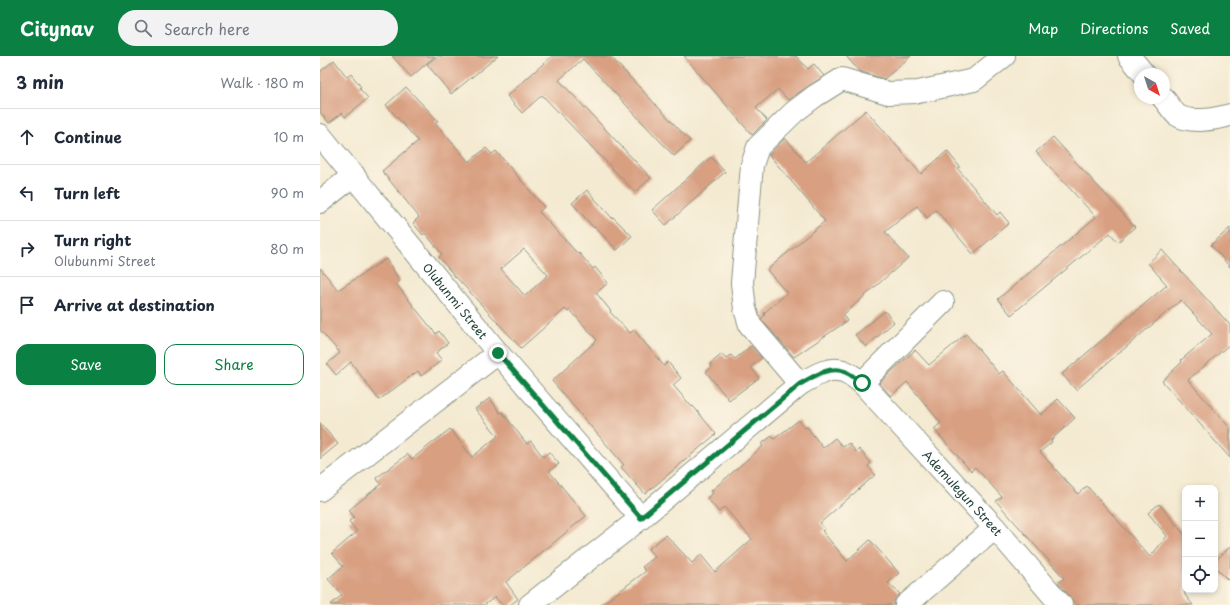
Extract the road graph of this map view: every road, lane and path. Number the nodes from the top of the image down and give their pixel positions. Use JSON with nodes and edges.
{"nodes":[{"id":1,"x":1004,"y":56,"type":"edge"},
{"id":2,"x":1129,"y":56,"type":"edge"},
{"id":3,"x":1139,"y":68,"type":"edge"},
{"id":4,"x":1168,"y":104,"type":"edge"},
{"id":5,"x":1230,"y":115,"type":"edge"},
{"id":6,"x":320,"y":135,"type":"edge"},
{"id":7,"x":354,"y":175,"type":"junction"},
{"id":8,"x":320,"y":202,"type":"edge"},
{"id":9,"x":943,"y":302,"type":"dead end"},
{"id":10,"x":498,"y":353,"type":"junction"},
{"id":11,"x":862,"y":383,"type":"junction"},
{"id":12,"x":800,"y":384,"type":"junction"},
{"id":13,"x":320,"y":490,"type":"edge"},
{"id":14,"x":641,"y":518,"type":"junction"},
{"id":15,"x":995,"y":528,"type":"junction"},
{"id":16,"x":530,"y":605,"type":"edge"},
{"id":17,"x":906,"y":605,"type":"edge"},
{"id":18,"x":1061,"y":605,"type":"edge"}],
"edges":[{"from":1,"to":12,"type":"street"},
{"from":2,"to":3,"type":"street"},
{"from":4,"to":5,"type":"street"},
{"from":6,"to":7,"type":"street","name":"Olubunmi Street"},
{"from":7,"to":8,"type":"street"},
{"from":7,"to":10,"type":"street","name":"Olubunmi Street"},
{"from":9,"to":11,"type":"street"},
{"from":10,"to":13,"type":"street"},
{"from":10,"to":14,"type":"street","name":"Olubunmi Street"},
{"from":11,"to":12,"type":"street","name":"Ademulegun Street"},
{"from":11,"to":15,"type":"street","name":"Ademulegun Street"},
{"from":12,"to":14,"type":"street","name":"Ademulegun Street"},
{"from":14,"to":16,"type":"street","name":"Ademulegun Street"},
{"from":15,"to":17,"type":"street"},
{"from":15,"to":18,"type":"street","name":"Ademulegun Street"}]}
